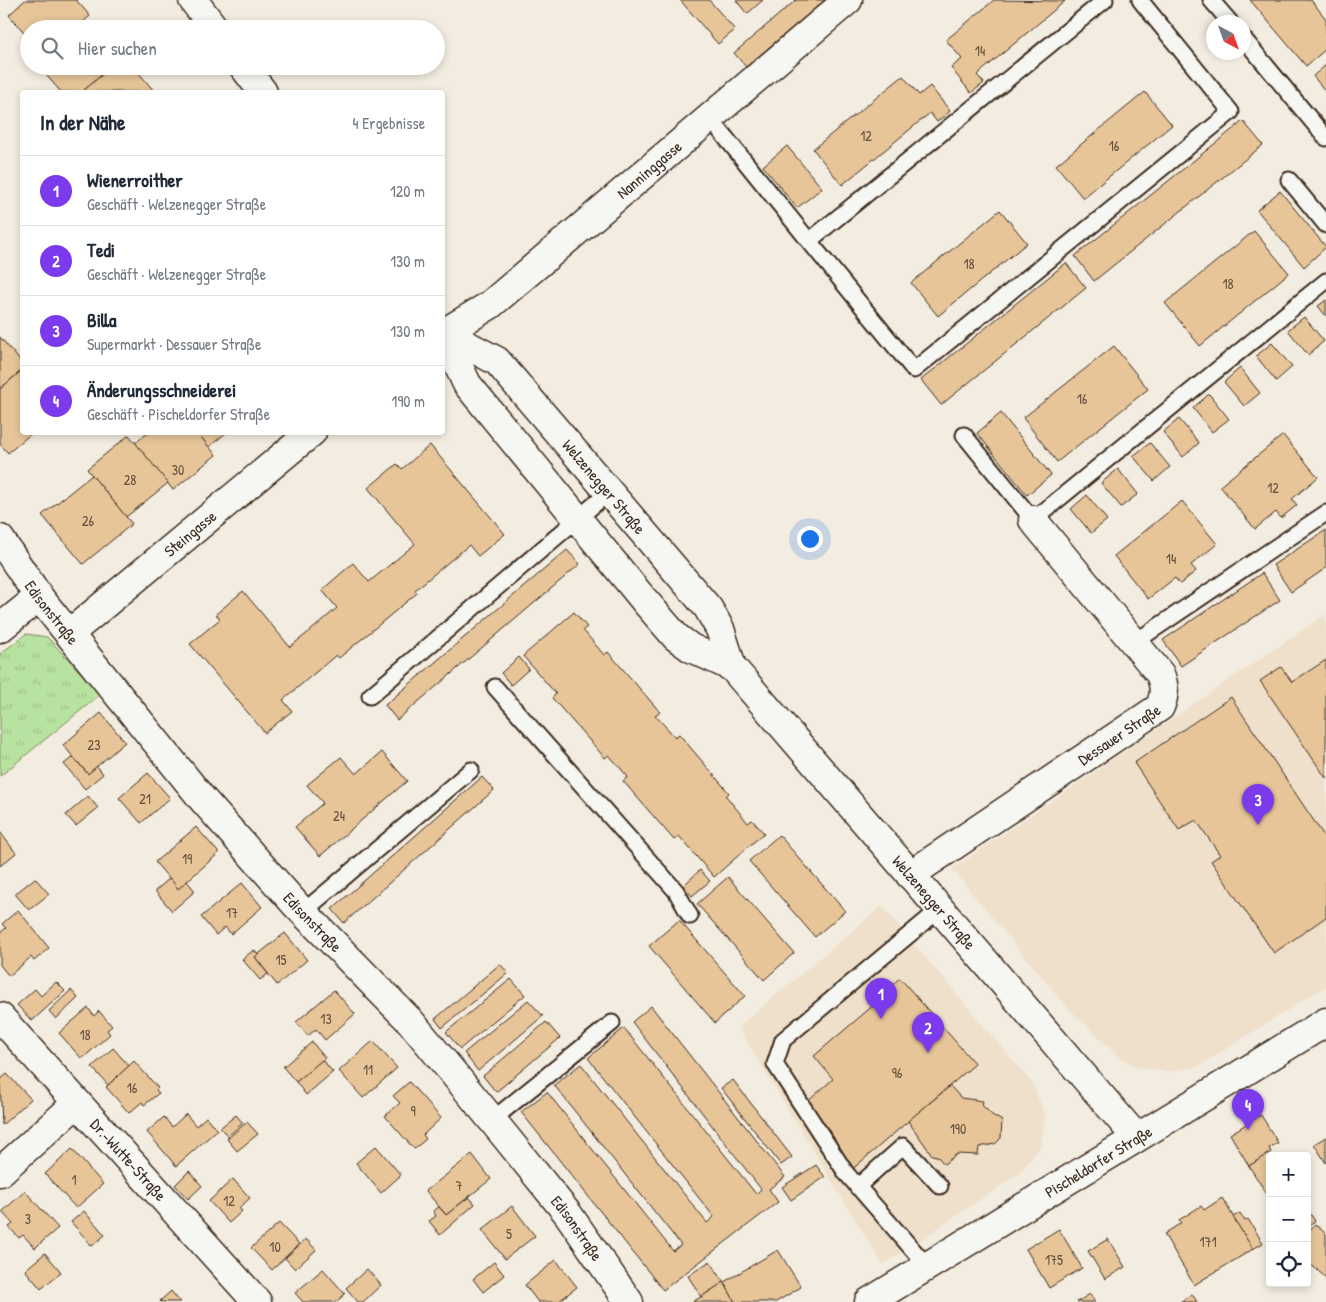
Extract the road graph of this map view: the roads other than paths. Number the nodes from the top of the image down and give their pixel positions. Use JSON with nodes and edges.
{"nodes":[{"id":1,"x":193,"y":0,"type":"edge"},
{"id":2,"x":848,"y":0,"type":"edge"},
{"id":3,"x":1105,"y":0,"type":"edge"},
{"id":4,"x":1140,"y":0,"type":"edge"},
{"id":5,"x":1211,"y":0,"type":"edge"},
{"id":6,"x":1224,"y":15,"type":"edge"},
{"id":7,"x":208,"y":20,"type":"edge"},
{"id":8,"x":1251,"y":47,"type":"edge"},
{"id":9,"x":250,"y":75,"type":"edge"},
{"id":10,"x":261,"y":90,"type":"edge"},
{"id":11,"x":709,"y":117,"type":"junction"},
{"id":12,"x":1326,"y":138,"type":"edge"},
{"id":13,"x":1289,"y":180,"type":"dead end"},
{"id":14,"x":1326,"y":225,"type":"edge"},
{"id":15,"x":809,"y":241,"type":"junction"},
{"id":16,"x":1326,"y":281,"type":"edge"},
{"id":17,"x":445,"y":332,"type":"edge"},
{"id":18,"x":445,"y":334,"type":"edge"},
{"id":19,"x":445,"y":337,"type":"edge"},
{"id":20,"x":308,"y":435,"type":"edge"},
{"id":21,"x":964,"y":435,"type":"dead end"},
{"id":22,"x":609,"y":492,"type":"junction"},
{"id":23,"x":1326,"y":513,"type":"edge"},
{"id":24,"x":578,"y":519,"type":"junction"},
{"id":25,"x":1033,"y":520,"type":"junction"},
{"id":26,"x":0,"y":539,"type":"edge"},
{"id":27,"x":39,"y":597,"type":"junction"},
{"id":28,"x":0,"y":628,"type":"edge"},
{"id":29,"x":70,"y":633,"type":"junction"},
{"id":30,"x":1135,"y":642,"type":"junction"},
{"id":31,"x":732,"y":667,"type":"junction"},
{"id":32,"x":495,"y":687,"type":"dead end"},
{"id":33,"x":370,"y":696,"type":"dead end"},
{"id":34,"x":471,"y":770,"type":"dead end"},
{"id":35,"x":910,"y":875,"type":"junction"},
{"id":36,"x":940,"y":909,"type":"junction"},
{"id":37,"x":303,"y":912,"type":"junction"},
{"id":38,"x":690,"y":916,"type":"dead end"},
{"id":39,"x":0,"y":1017,"type":"edge"},
{"id":40,"x":1326,"y":1022,"type":"edge"},
{"id":41,"x":612,"y":1023,"type":"dead end"},
{"id":42,"x":76,"y":1104,"type":"junction"},
{"id":43,"x":492,"y":1120,"type":"junction"},
{"id":44,"x":1136,"y":1137,"type":"junction"},
{"id":45,"x":0,"y":1172,"type":"edge"},
{"id":46,"x":940,"y":1186,"type":"dead end"},
{"id":47,"x":857,"y":1187,"type":"junction"},
{"id":48,"x":927,"y":1266,"type":"junction"},
{"id":49,"x":874,"y":1301,"type":"edge"},
{"id":50,"x":257,"y":1302,"type":"edge"},
{"id":51,"x":629,"y":1302,"type":"edge"}],
"edges":[{"from":1,"to":7,"type":"street"},
{"from":2,"to":11,"type":"street","name":"Nanninggasse"},
{"from":3,"to":15,"type":"lane"},
{"from":4,"to":15,"type":"lane"},
{"from":5,"to":6,"type":"lane"},
{"from":8,"to":12,"type":"lane"},
{"from":9,"to":10,"type":"street"},
{"from":11,"to":15,"type":"lane"},
{"from":11,"to":17,"type":"street","name":"Nanninggasse"},
{"from":13,"to":14,"type":"lane"},
{"from":16,"to":25,"type":"lane"},
{"from":18,"to":22,"type":"street","name":"Welzenegger Straße"},
{"from":19,"to":24,"type":"street","name":"Welzenegger Straße"},
{"from":20,"to":29,"type":"street","name":"Steingasse"},
{"from":21,"to":25,"type":"lane"},
{"from":22,"to":24,"type":"lane"},
{"from":22,"to":31,"type":"street","name":"Welzenegger Straße"},
{"from":23,"to":30,"type":"lane"},
{"from":24,"to":31,"type":"street","name":"Welzenegger Straße"},
{"from":24,"to":33,"type":"lane"},
{"from":25,"to":30,"type":"street","name":"Dessauer Straße"},
{"from":26,"to":27,"type":"street","name":"Edisonstraße"},
{"from":27,"to":28,"type":"street"},
{"from":27,"to":29,"type":"street","name":"Edisonstraße"},
{"from":29,"to":37,"type":"street","name":"Edisonstraße"},
{"from":30,"to":35,"type":"street","name":"Dessauer Straße"},
{"from":31,"to":35,"type":"street","name":"Welzenegger Straße"},
{"from":32,"to":38,"type":"lane"},
{"from":34,"to":37,"type":"lane"},
{"from":35,"to":36,"type":"street","name":"Welzenegger Straße"},
{"from":36,"to":44,"type":"street","name":"Welzenegger Straße"},
{"from":36,"to":47,"type":"lane"},
{"from":37,"to":43,"type":"street","name":"Edisonstraße"},
{"from":39,"to":42,"type":"street","name":"Dr.-Wutte-Straße"},
{"from":40,"to":44,"type":"street","name":"Pischeldorfer Straße"},
{"from":41,"to":43,"type":"lane"},
{"from":42,"to":45,"type":"street"},
{"from":42,"to":50,"type":"street","name":"Dr.-Wutte-Straße"},
{"from":43,"to":51,"type":"street","name":"Edisonstraße"},
{"from":44,"to":48,"type":"street","name":"Pischeldorfer Straße"},
{"from":46,"to":47,"type":"lane"},
{"from":47,"to":48,"type":"lane"},
{"from":48,"to":49,"type":"street","name":"Pischeldorfer Straße"}]}
